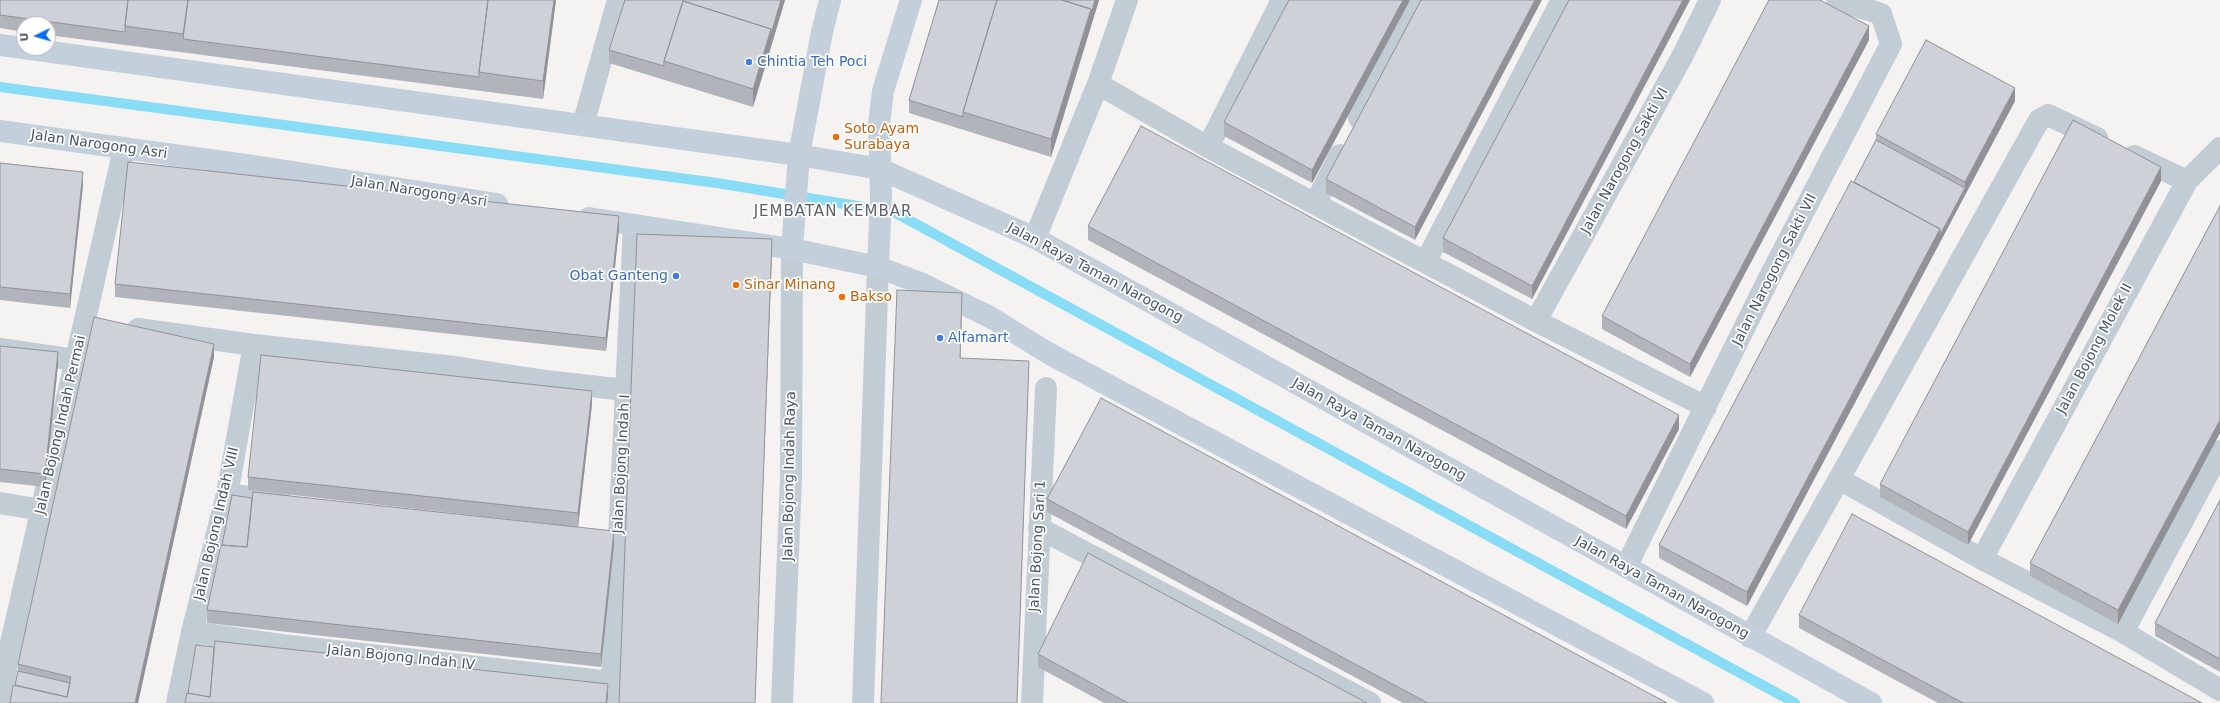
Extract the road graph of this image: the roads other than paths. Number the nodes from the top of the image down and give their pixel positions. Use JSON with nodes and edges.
{"nodes":[{"id":1,"x":618,"y":0,"type":"edge"},
{"id":2,"x":830,"y":0,"type":"edge"},
{"id":3,"x":911,"y":0,"type":"edge"},
{"id":4,"x":1127,"y":0,"type":"edge"},
{"id":5,"x":1282,"y":0,"type":"edge"},
{"id":6,"x":1419,"y":0,"type":"edge"},
{"id":7,"x":1562,"y":0,"type":"edge"},
{"id":8,"x":1710,"y":0,"type":"edge"},
{"id":9,"x":1837,"y":0,"type":"edge"},
{"id":10,"x":0,"y":45,"type":"edge"},
{"id":11,"x":1098,"y":84,"type":"junction"},
{"id":12,"x":583,"y":125,"type":"junction"},
{"id":13,"x":0,"y":131,"type":"edge"},
{"id":14,"x":1208,"y":147,"type":"junction"},
{"id":15,"x":2220,"y":148,"type":"edge"},
{"id":16,"x":124,"y":149,"type":"junction"},
{"id":17,"x":799,"y":155,"type":"junction"},
{"id":18,"x":880,"y":169,"type":"junction"},
{"id":19,"x":2187,"y":181,"type":"junction"},
{"id":20,"x":1316,"y":202,"type":"junction"},
{"id":21,"x":517,"y":207,"type":"edge"},
{"id":22,"x":572,"y":216,"type":"edge"},
{"id":23,"x":634,"y":225,"type":"junction"},
{"id":24,"x":1035,"y":238,"type":"junction"},
{"id":25,"x":792,"y":249,"type":"junction"},
{"id":26,"x":1426,"y":261,"type":"junction"},
{"id":27,"x":878,"y":267,"type":"junction"},
{"id":28,"x":1536,"y":320,"type":"junction"},
{"id":29,"x":84,"y":322,"type":"junction"},
{"id":30,"x":254,"y":345,"type":"junction"},
{"id":31,"x":0,"y":349,"type":"edge"},
{"id":32,"x":76,"y":360,"type":"junction"},
{"id":33,"x":1046,"y":388,"type":"dead end"},
{"id":34,"x":625,"y":390,"type":"junction"},
{"id":35,"x":1706,"y":407,"type":"junction"},
{"id":36,"x":2220,"y":452,"type":"edge"},
{"id":37,"x":1839,"y":479,"type":"junction"},
{"id":38,"x":227,"y":494,"type":"junction"},
{"id":39,"x":0,"y":503,"type":"edge"},
{"id":40,"x":298,"y":503,"type":"edge"},
{"id":41,"x":42,"y":510,"type":"junction"},
{"id":42,"x":1039,"y":528,"type":"junction"},
{"id":43,"x":597,"y":534,"type":"edge"},
{"id":44,"x":619,"y":536,"type":"junction"},
{"id":45,"x":1982,"y":559,"type":"junction"},
{"id":46,"x":1626,"y":567,"type":"junction"},
{"id":47,"x":192,"y":632,"type":"junction"},
{"id":48,"x":2123,"y":632,"type":"junction"},
{"id":49,"x":1750,"y":637,"type":"junction"},
{"id":50,"x":6,"y":642,"type":"edge"},
{"id":51,"x":611,"y":682,"type":"junction"},
{"id":52,"x":2220,"y":690,"type":"edge"},
{"id":53,"x":1035,"y":702,"type":"edge"},
{"id":54,"x":0,"y":703,"type":"edge"},
{"id":55,"x":177,"y":703,"type":"edge"},
{"id":56,"x":611,"y":703,"type":"edge"},
{"id":57,"x":782,"y":703,"type":"edge"},
{"id":58,"x":863,"y":703,"type":"edge"},
{"id":59,"x":1370,"y":703,"type":"edge"},
{"id":60,"x":1703,"y":703,"type":"edge"},
{"id":61,"x":1871,"y":703,"type":"edge"}],
"edges":[{"from":1,"to":12,"type":"street"},
{"from":2,"to":17,"type":"street"},
{"from":3,"to":18,"type":"street"},
{"from":4,"to":11,"type":"street"},
{"from":5,"to":14,"type":"street"},
{"from":6,"to":20,"type":"street"},
{"from":7,"to":26,"type":"street"},
{"from":8,"to":28,"type":"street","name":"Jalan Narogong Sakti VI"},
{"from":9,"to":35,"type":"street","name":"Jalan Narogong Sakti VII"},
{"from":10,"to":12,"type":"street"},
{"from":11,"to":14,"type":"street"},
{"from":11,"to":24,"type":"street"},
{"from":12,"to":17,"type":"street"},
{"from":13,"to":16,"type":"street","name":"Jalan Narogong Asri"},
{"from":14,"to":20,"type":"street"},
{"from":15,"to":19,"type":"street","name":"Jalan Bojong Molek II"},
{"from":16,"to":21,"type":"street","name":"Jalan Narogong Asri"},
{"from":16,"to":29,"type":"street","name":"Jalan Bojong Indah Permai"},
{"from":17,"to":18,"type":"street"},
{"from":17,"to":25,"type":"street"},
{"from":18,"to":24,"type":"street","name":"Jalan Raya Taman Narogong"},
{"from":18,"to":27,"type":"street"},
{"from":19,"to":37,"type":"street"},
{"from":19,"to":45,"type":"street","name":"Jalan Bojong Molek II"},
{"from":20,"to":26,"type":"street"},
{"from":22,"to":23,"type":"street"},
{"from":23,"to":25,"type":"street"},
{"from":23,"to":34,"type":"street","name":"Jalan Bojong Indah I"},
{"from":24,"to":46,"type":"street","name":"Jalan Raya Taman Narogong"},
{"from":25,"to":27,"type":"street"},
{"from":25,"to":57,"type":"street","name":"Jalan Bojong Indah Raya"},
{"from":26,"to":28,"type":"street"},
{"from":27,"to":58,"type":"street"},
{"from":27,"to":60,"type":"street"},
{"from":28,"to":35,"type":"street"},
{"from":29,"to":30,"type":"street"},
{"from":29,"to":32,"type":"street","name":"Jalan Bojong Indah Permai"},
{"from":30,"to":34,"type":"street"},
{"from":30,"to":38,"type":"street","name":"Jalan Bojong Indah VIII"},
{"from":31,"to":32,"type":"street"},
{"from":32,"to":41,"type":"street","name":"Jalan Bojong Indah Permai"},
{"from":33,"to":42,"type":"street","name":"Jalan Bojong Sari 1"},
{"from":34,"to":44,"type":"street","name":"Jalan Bojong Indah I"},
{"from":35,"to":46,"type":"street","name":"Jalan Narogong Sakti VII"},
{"from":36,"to":48,"type":"street"},
{"from":37,"to":45,"type":"street"},
{"from":37,"to":49,"type":"street"},
{"from":38,"to":40,"type":"street"},
{"from":38,"to":47,"type":"street","name":"Jalan Bojong Indah VIII"},
{"from":39,"to":41,"type":"street"},
{"from":41,"to":50,"type":"street","name":"Jalan Bojong Indah Permai"},
{"from":42,"to":53,"type":"street","name":"Jalan Bojong Sari 1"},
{"from":42,"to":59,"type":"street"},
{"from":43,"to":44,"type":"street"},
{"from":44,"to":51,"type":"street","name":"Jalan Bojong Indah I"},
{"from":45,"to":48,"type":"street"},
{"from":46,"to":49,"type":"street","name":"Jalan Raya Taman Narogong"},
{"from":47,"to":51,"type":"street","name":"Jalan Bojong Indah IV"},
{"from":47,"to":55,"type":"street","name":"Jalan Bojong Indah VIII"},
{"from":48,"to":52,"type":"street"},
{"from":49,"to":61,"type":"street","name":"Jalan Raya Taman Narogong"},
{"from":50,"to":54,"type":"street","name":"Jalan Bojong Indah Permai"},
{"from":51,"to":56,"type":"street","name":"Jalan Bojong Indah I"}]}
